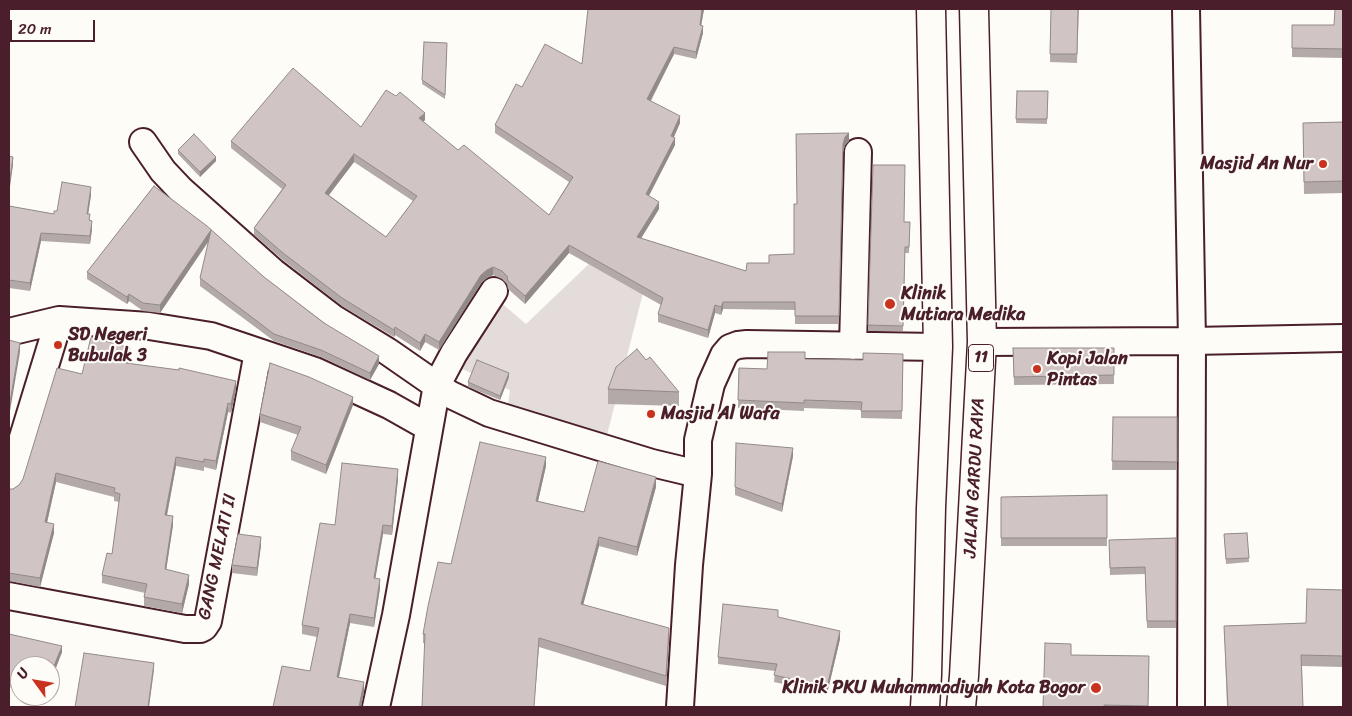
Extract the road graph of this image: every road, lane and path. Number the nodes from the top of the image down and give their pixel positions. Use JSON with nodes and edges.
{"nodes":[{"id":1,"x":931,"y":9,"type":"edge"},
{"id":2,"x":974,"y":9,"type":"edge"},
{"id":3,"x":1186,"y":9,"type":"edge"},
{"id":4,"x":143,"y":142,"type":"dead end"},
{"id":5,"x":858,"y":152,"type":"dead end"},
{"id":6,"x":494,"y":291,"type":"dead end"},
{"id":7,"x":59,"y":320,"type":"junction"},
{"id":8,"x":9,"y":332,"type":"edge"},
{"id":9,"x":1343,"y":338,"type":"edge"},
{"id":10,"x":1192,"y":341,"type":"junction"},
{"id":11,"x":982,"y":342,"type":"junction"},
{"id":12,"x":853,"y":346,"type":"junction"},
{"id":13,"x":938,"y":347,"type":"junction"},
{"id":14,"x":258,"y":352,"type":"junction"},
{"id":15,"x":437,"y":385,"type":"junction"},
{"id":16,"x":428,"y":427,"type":"junction"},
{"id":17,"x":698,"y":474,"type":"junction"},
{"id":18,"x":9,"y":483,"type":"edge"},
{"id":19,"x":9,"y":596,"type":"edge"},
{"id":20,"x":928,"y":675,"type":"junction"},
{"id":21,"x":964,"y":676,"type":"junction"},
{"id":22,"x":376,"y":707,"type":"edge"},
{"id":23,"x":680,"y":707,"type":"edge"},
{"id":24,"x":925,"y":707,"type":"edge"},
{"id":25,"x":961,"y":707,"type":"edge"},
{"id":26,"x":1191,"y":707,"type":"edge"}],
"edges":[{"from":1,"to":13,"type":"highway"},
{"from":2,"to":11,"type":"highway","name":"JALAN GARDU RAYA","number":"11"},
{"from":3,"to":10,"type":"street"},
{"from":4,"to":15,"type":"street"},
{"from":5,"to":12,"type":"street"},
{"from":6,"to":15,"type":"street"},
{"from":7,"to":8,"type":"street"},
{"from":7,"to":14,"type":"street"},
{"from":7,"to":18,"type":"street"},
{"from":9,"to":10,"type":"street"},
{"from":10,"to":11,"type":"street"},
{"from":10,"to":26,"type":"street"},
{"from":11,"to":21,"type":"highway","name":"JALAN GARDU RAYA","number":"11"},
{"from":12,"to":13,"type":"street"},
{"from":12,"to":17,"type":"street"},
{"from":13,"to":20,"type":"highway"},
{"from":14,"to":16,"type":"street"},
{"from":14,"to":19,"type":"street","name":"GANG MELATI II"},
{"from":15,"to":16,"type":"street"},
{"from":15,"to":17,"type":"street"},
{"from":16,"to":22,"type":"street"},
{"from":17,"to":23,"type":"street"},
{"from":20,"to":21,"type":"highway"},
{"from":20,"to":24,"type":"highway"},
{"from":21,"to":25,"type":"highway","name":"JALAN GARDU RAYA","number":"11"}]}
